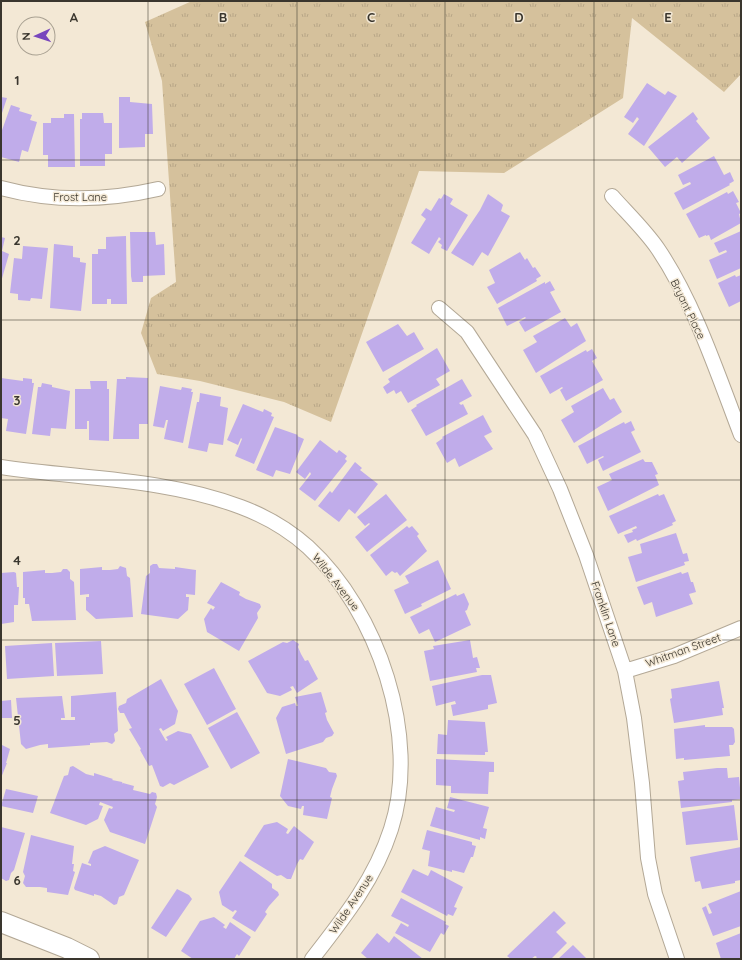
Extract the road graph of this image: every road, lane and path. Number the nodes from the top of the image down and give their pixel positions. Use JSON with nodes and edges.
{"nodes":[{"id":1,"x":1,"y":188,"type":"edge"},
{"id":2,"x":158,"y":189,"type":"dead end"},
{"id":3,"x":612,"y":196,"type":"dead end"},
{"id":4,"x":438,"y":308,"type":"dead end"},
{"id":5,"x":741,"y":435,"type":"edge"},
{"id":6,"x":1,"y":467,"type":"edge"},
{"id":7,"x":741,"y":628,"type":"edge"},
{"id":8,"x":625,"y":670,"type":"junction"},
{"id":9,"x":1,"y":922,"type":"edge"},
{"id":10,"x":88,"y":959,"type":"edge"},
{"id":11,"x":312,"y":959,"type":"edge"},
{"id":12,"x":678,"y":959,"type":"edge"}],
"edges":[{"from":1,"to":2,"type":"street","name":"Frost Lane"},
{"from":3,"to":5,"type":"street","name":"Bryant Place"},
{"from":4,"to":8,"type":"street","name":"Franklin Lane"},
{"from":6,"to":11,"type":"street","name":"Wilde Avenue"},
{"from":7,"to":8,"type":"street","name":"Whitman Street"},
{"from":8,"to":12,"type":"street","name":"Franklin Lane"},
{"from":9,"to":10,"type":"main road"}]}
